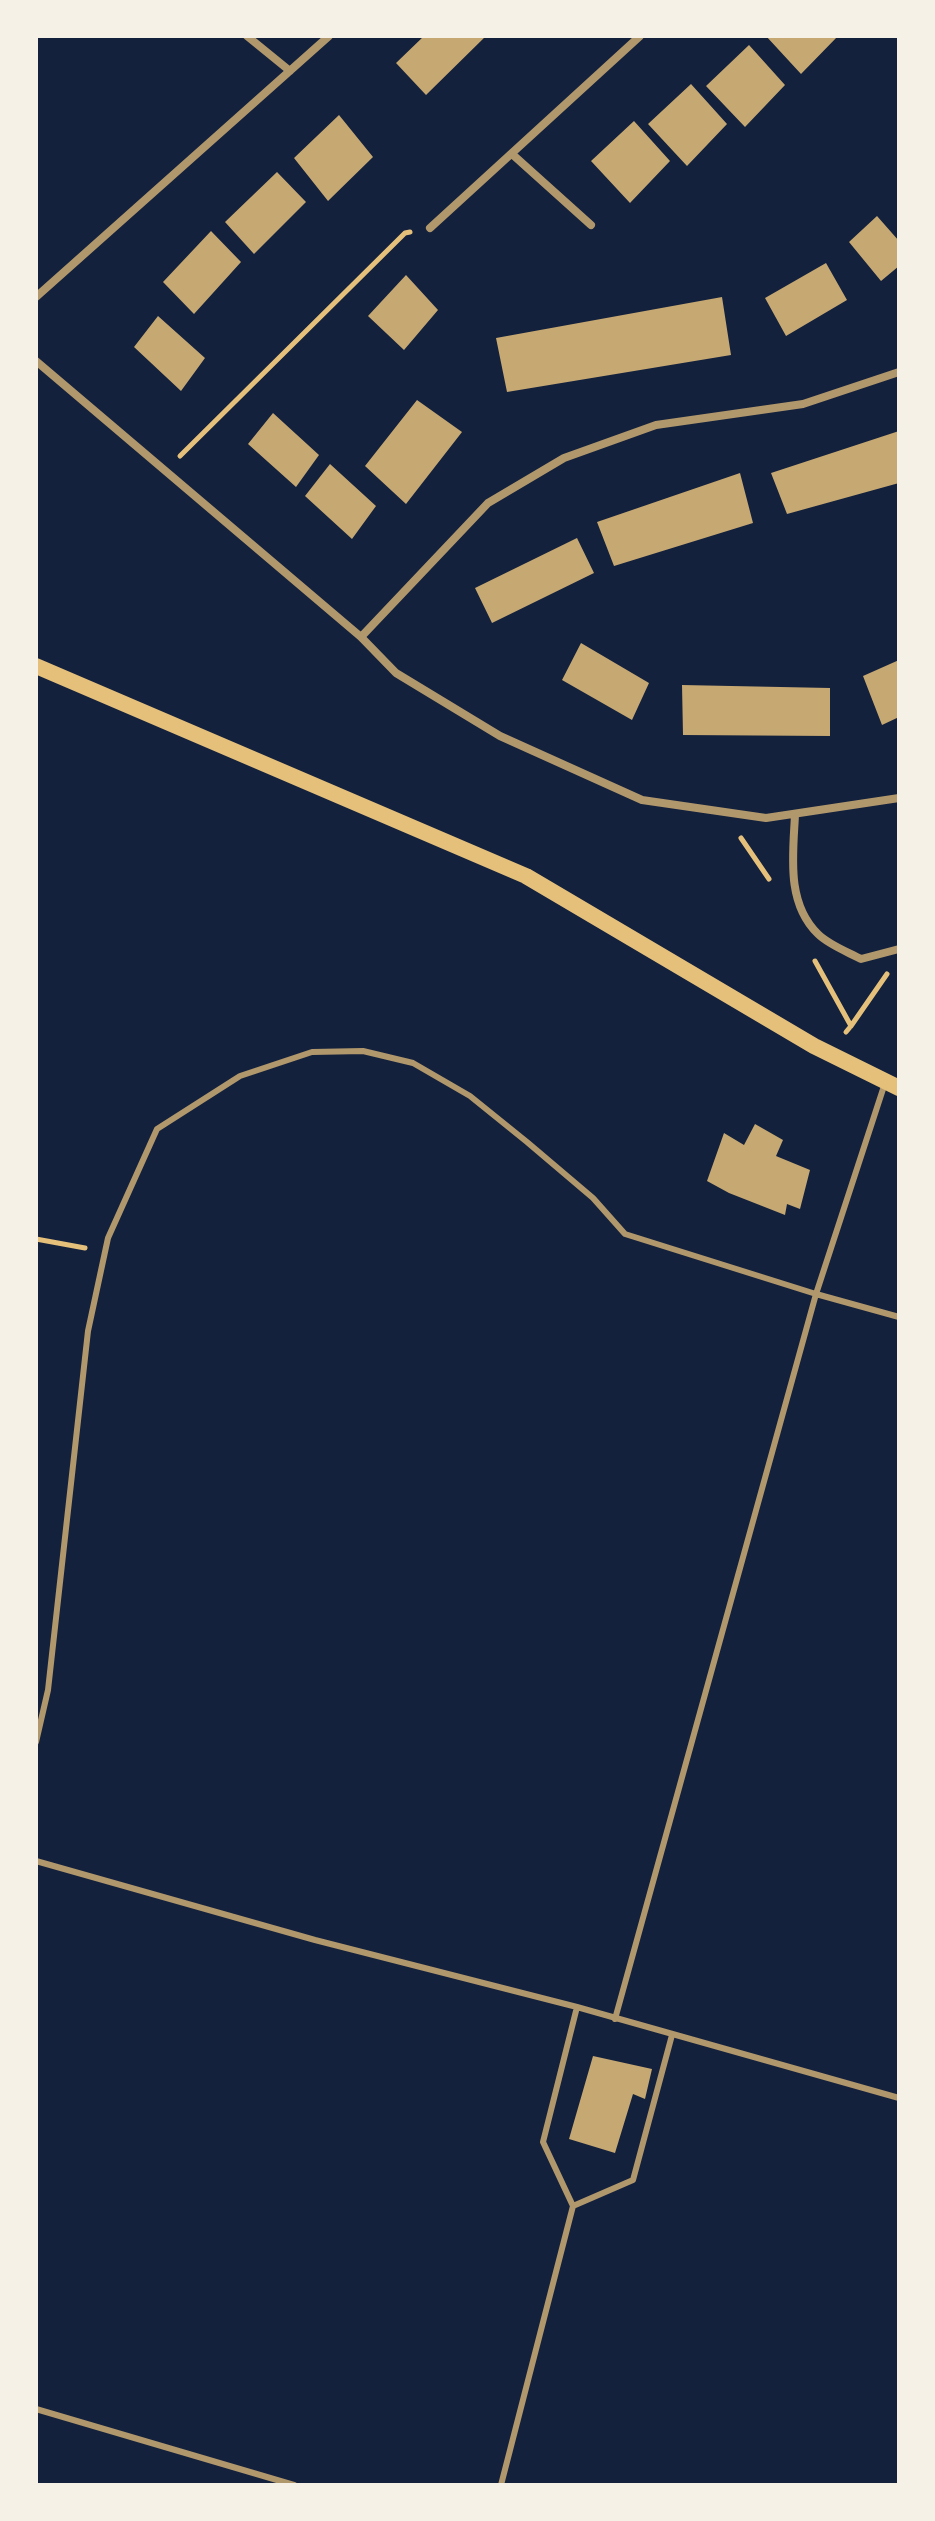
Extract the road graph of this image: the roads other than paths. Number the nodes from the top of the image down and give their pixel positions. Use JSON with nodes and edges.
{"nodes":[{"id":1,"x":247,"y":36,"type":"edge"},
{"id":2,"x":329,"y":36,"type":"edge"},
{"id":3,"x":640,"y":36,"type":"edge"},
{"id":4,"x":290,"y":71,"type":"junction"},
{"id":5,"x":512,"y":154,"type":"junction"},
{"id":6,"x":591,"y":225,"type":"dead end"},
{"id":7,"x":430,"y":228,"type":"road end"},
{"id":8,"x":36,"y":297,"type":"edge"},
{"id":9,"x":36,"y":361,"type":"edge"},
{"id":10,"x":899,"y":372,"type":"edge"},
{"id":11,"x":361,"y":637,"type":"junction"},
{"id":12,"x":36,"y":666,"type":"edge"},
{"id":13,"x":899,"y":798,"type":"edge"},
{"id":14,"x":795,"y":815,"type":"junction"},
{"id":15,"x":899,"y":949,"type":"edge"},
{"id":16,"x":892,"y":1084,"type":"edge"},
{"id":17,"x":816,"y":1294,"type":"junction"},
{"id":18,"x":899,"y":1317,"type":"edge"},
{"id":19,"x":36,"y":1742,"type":"edge"},
{"id":20,"x":36,"y":1861,"type":"edge"},
{"id":21,"x":577,"y":2007,"type":"junction"},
{"id":22,"x":615,"y":2019,"type":"junction"},
{"id":23,"x":672,"y":2035,"type":"junction"},
{"id":24,"x":899,"y":2098,"type":"edge"},
{"id":25,"x":573,"y":2206,"type":"junction"},
{"id":26,"x":36,"y":2409,"type":"edge"},
{"id":27,"x":294,"y":2485,"type":"edge"},
{"id":28,"x":501,"y":2485,"type":"edge"}],
"edges":[{"from":1,"to":4,"type":"street"},
{"from":2,"to":4,"type":"street"},
{"from":3,"to":5,"type":"street"},
{"from":4,"to":8,"type":"street"},
{"from":5,"to":6,"type":"street"},
{"from":5,"to":7,"type":"street"},
{"from":9,"to":11,"type":"street"},
{"from":10,"to":11,"type":"street"},
{"from":11,"to":14,"type":"street"},
{"from":12,"to":16,"type":"main road"},
{"from":13,"to":14,"type":"street"},
{"from":14,"to":15,"type":"street"},
{"from":16,"to":17,"type":"lane"},
{"from":17,"to":18,"type":"lane"},
{"from":17,"to":19,"type":"lane"},
{"from":17,"to":22,"type":"lane"},
{"from":20,"to":21,"type":"lane"},
{"from":21,"to":22,"type":"lane"},
{"from":21,"to":25,"type":"lane"},
{"from":22,"to":23,"type":"lane"},
{"from":23,"to":24,"type":"lane"},
{"from":23,"to":25,"type":"lane"},
{"from":25,"to":28,"type":"lane"},
{"from":26,"to":27,"type":"lane"}]}
